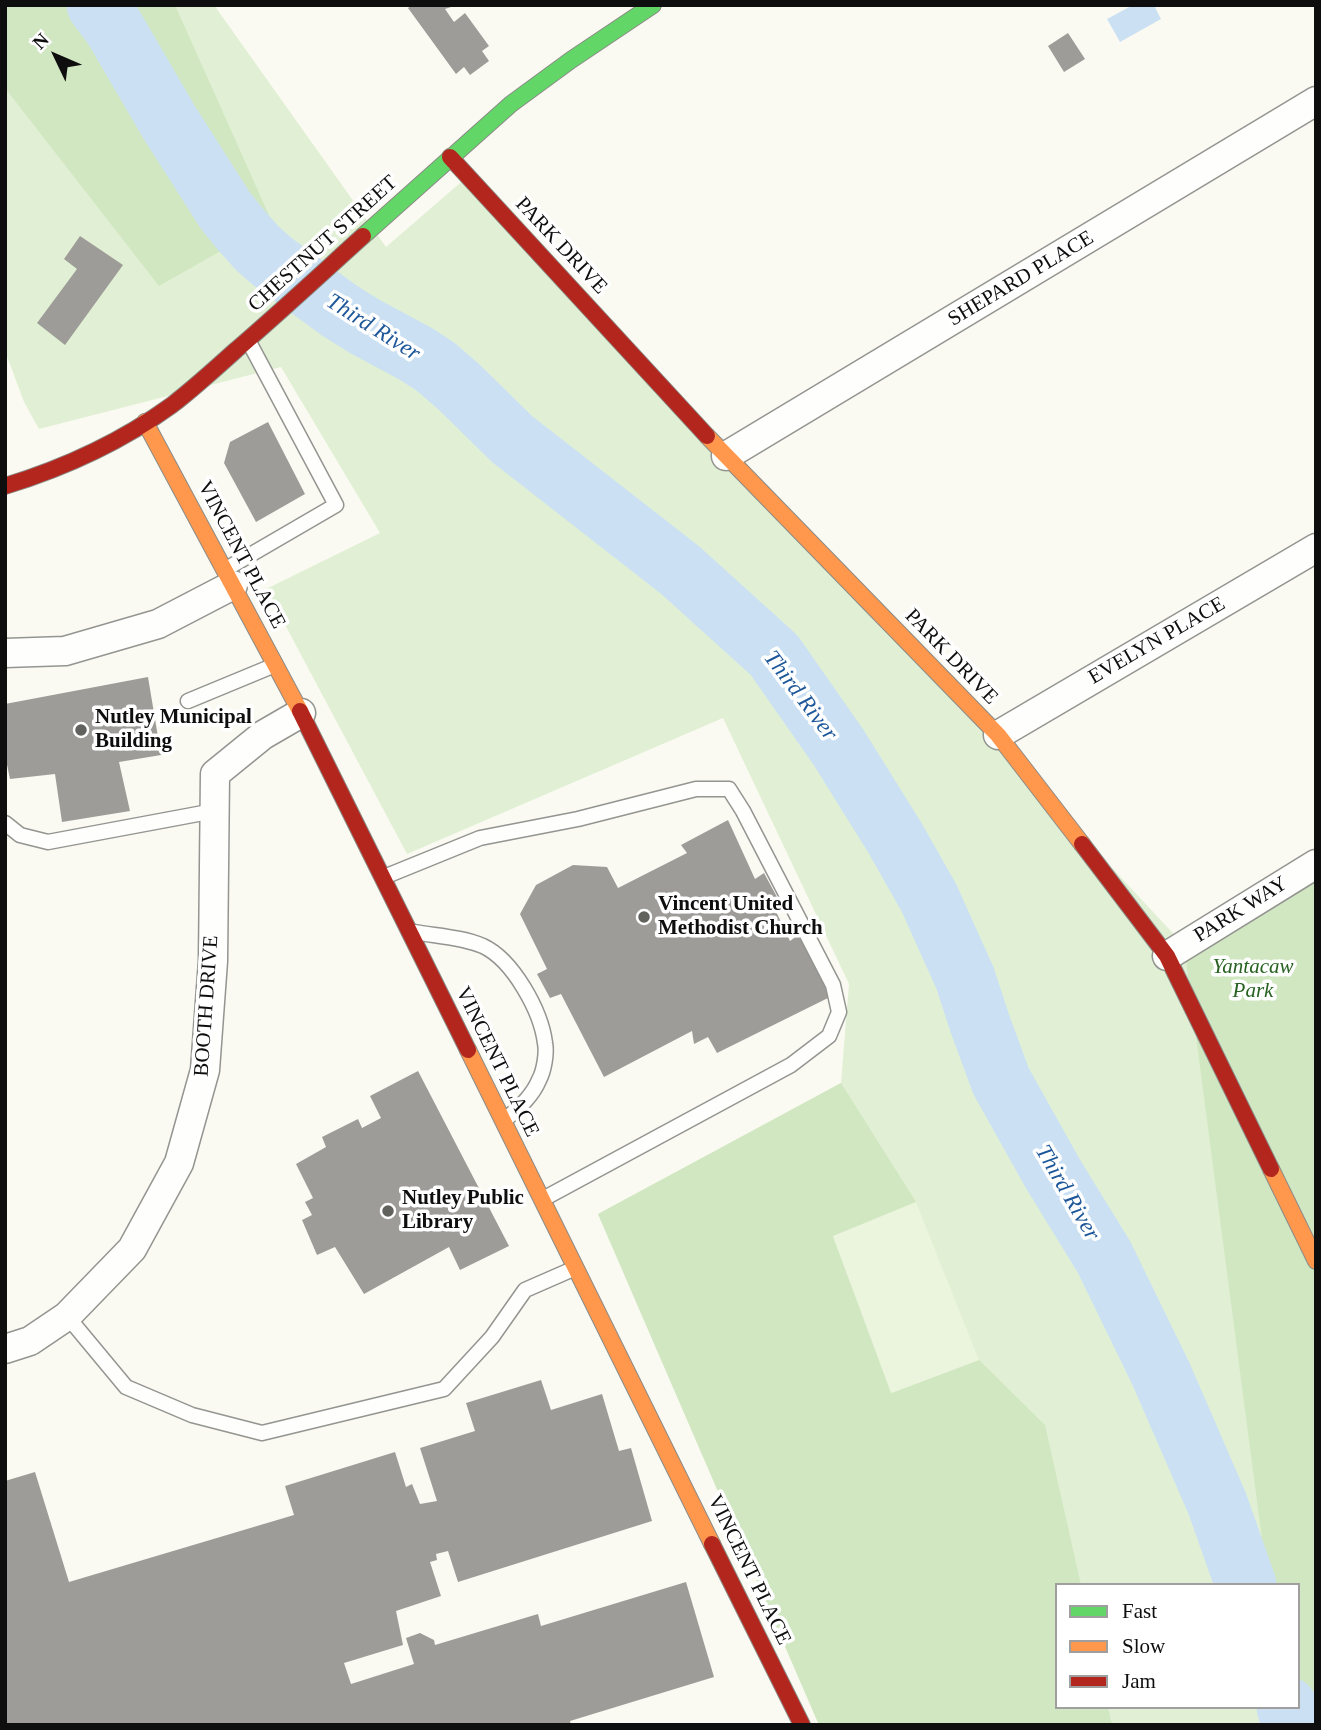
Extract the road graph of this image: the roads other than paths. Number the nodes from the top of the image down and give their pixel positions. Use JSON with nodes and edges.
{"nodes":[{"id":1,"x":653,"y":5,"type":"edge"},
{"id":2,"x":1316,"y":101,"type":"edge"},
{"id":3,"x":450,"y":157,"type":"junction"},
{"id":4,"x":248,"y":340,"type":"junction"},
{"id":5,"x":145,"y":422,"type":"junction"},
{"id":6,"x":726,"y":456,"type":"junction"},
{"id":7,"x":5,"y":486,"type":"edge"},
{"id":8,"x":1316,"y":548,"type":"edge"},
{"id":9,"x":229,"y":577,"type":"junction"},
{"id":10,"x":5,"y":653,"type":"edge"},
{"id":11,"x":276,"y":664,"type":"junction"},
{"id":12,"x":188,"y":701,"type":"dead end"},
{"id":13,"x":301,"y":713,"type":"junction"},
{"id":14,"x":998,"y":735,"type":"junction"},
{"id":15,"x":214,"y":811,"type":"junction"},
{"id":16,"x":5,"y":823,"type":"edge"},
{"id":17,"x":1316,"y":864,"type":"edge"},
{"id":18,"x":382,"y":877,"type":"junction"},
{"id":19,"x":409,"y":932,"type":"junction"},
{"id":20,"x":1167,"y":956,"type":"junction"},
{"id":21,"x":503,"y":1121,"type":"junction"},
{"id":22,"x":542,"y":1200,"type":"junction"},
{"id":23,"x":1316,"y":1261,"type":"edge"},
{"id":24,"x":576,"y":1268,"type":"junction"},
{"id":25,"x":67,"y":1317,"type":"junction"},
{"id":26,"x":5,"y":1349,"type":"edge"},
{"id":27,"x":803,"y":1725,"type":"edge"}],
"edges":[{"from":1,"to":3,"type":"street","name":"CHESTNUT STREET"},
{"from":2,"to":6,"type":"street","name":"SHEPARD PLACE"},
{"from":3,"to":4,"type":"street","name":"CHESTNUT STREET"},
{"from":3,"to":6,"type":"street","name":"PARK DRIVE"},
{"from":4,"to":5,"type":"street","name":"CHESTNUT STREET"},
{"from":4,"to":9,"type":"lane"},
{"from":5,"to":7,"type":"street","name":"CHESTNUT STREET"},
{"from":5,"to":9,"type":"street","name":"VINCENT PLACE"},
{"from":6,"to":14,"type":"street","name":"PARK DRIVE"},
{"from":8,"to":14,"type":"street","name":"EVELYN PLACE"},
{"from":9,"to":10,"type":"street"},
{"from":9,"to":11,"type":"street","name":"VINCENT PLACE"},
{"from":11,"to":12,"type":"lane"},
{"from":11,"to":13,"type":"street","name":"VINCENT PLACE"},
{"from":13,"to":15,"type":"street","name":"BOOTH DRIVE"},
{"from":13,"to":18,"type":"street","name":"VINCENT PLACE"},
{"from":14,"to":20,"type":"street","name":"PARK DRIVE"},
{"from":15,"to":16,"type":"lane"},
{"from":15,"to":25,"type":"street","name":"BOOTH DRIVE"},
{"from":17,"to":20,"type":"street","name":"PARK WAY"},
{"from":18,"to":19,"type":"street","name":"VINCENT PLACE"},
{"from":18,"to":22,"type":"lane"},
{"from":19,"to":21,"type":"street","name":"VINCENT PLACE"},
{"from":19,"to":21,"type":"lane"},
{"from":20,"to":23,"type":"street","name":"PARK DRIVE"},
{"from":21,"to":22,"type":"street","name":"VINCENT PLACE"},
{"from":22,"to":24,"type":"street","name":"VINCENT PLACE"},
{"from":24,"to":25,"type":"lane"},
{"from":24,"to":27,"type":"street","name":"VINCENT PLACE"},
{"from":25,"to":26,"type":"street","name":"BOOTH DRIVE"}]}
